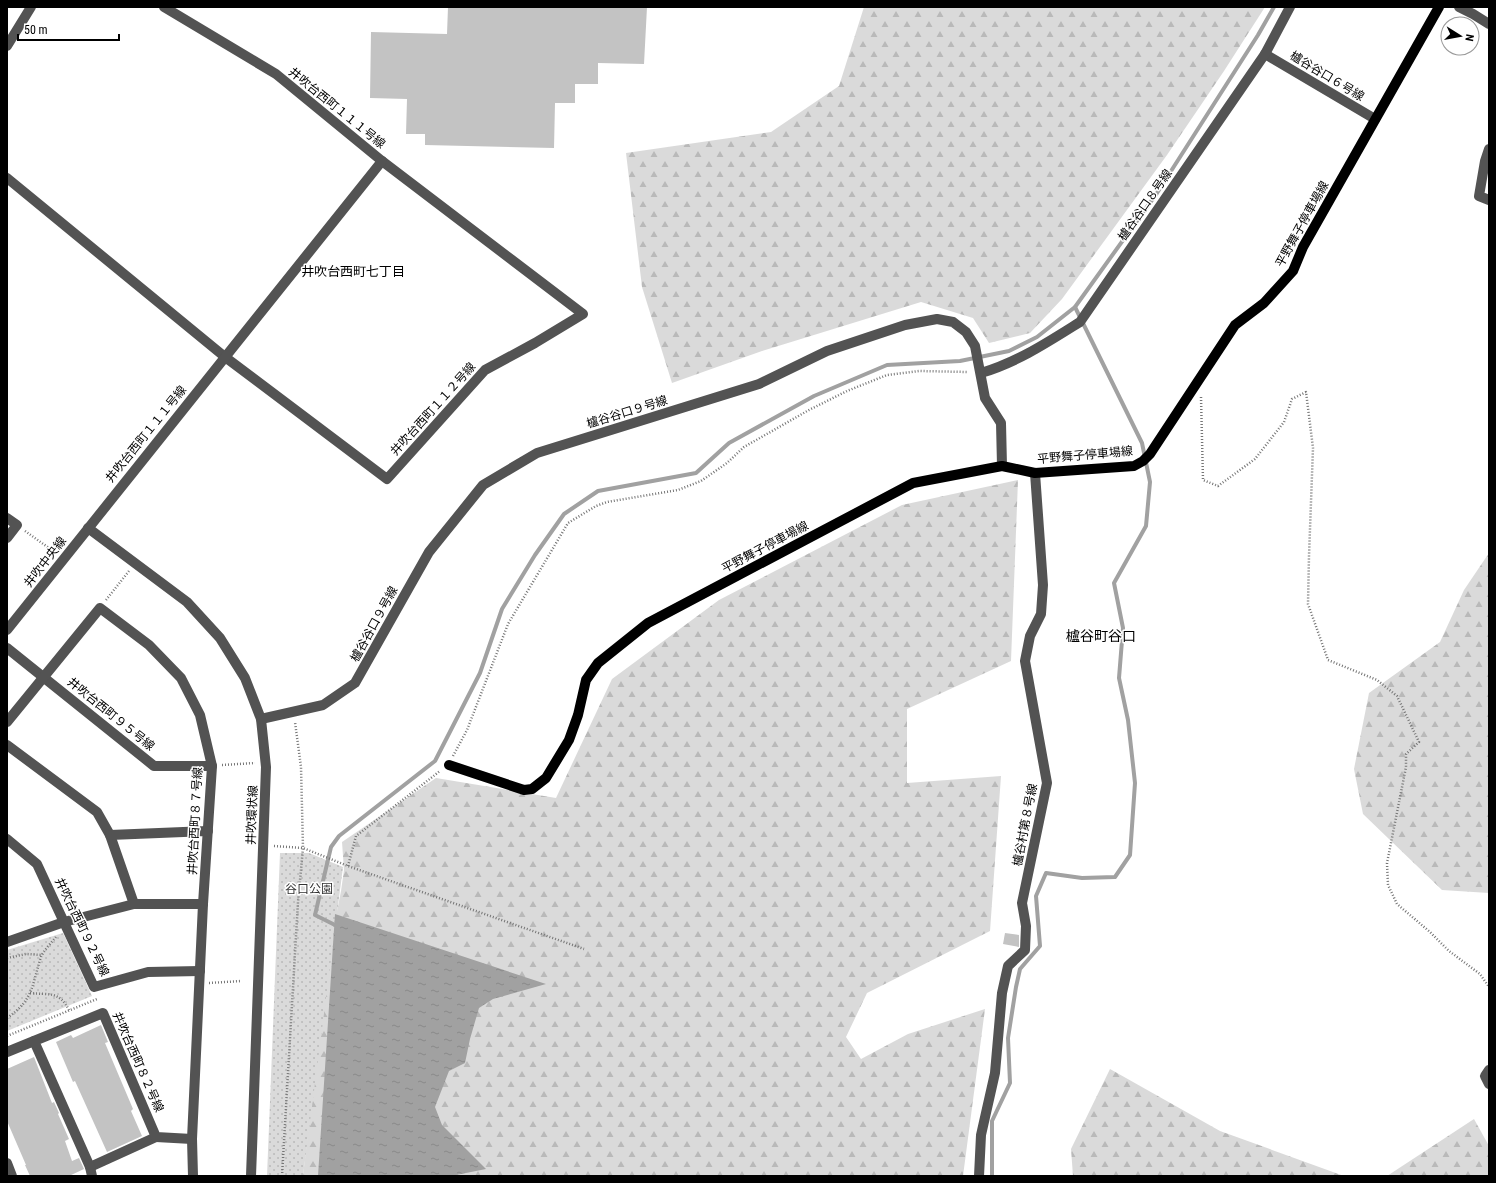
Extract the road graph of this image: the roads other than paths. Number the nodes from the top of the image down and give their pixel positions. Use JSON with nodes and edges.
{"nodes":[{"id":1,"x":31,"y":7,"type":"edge"},
{"id":2,"x":164,"y":7,"type":"edge"},
{"id":3,"x":1290,"y":7,"type":"edge"},
{"id":4,"x":1439,"y":7,"type":"edge"},
{"id":5,"x":1459,"y":7,"type":"edge"},
{"id":6,"x":1475,"y":10,"type":"edge"},
{"id":7,"x":1489,"y":24,"type":"edge"},
{"id":8,"x":7,"y":46,"type":"edge"},
{"id":9,"x":1265,"y":54,"type":"junction"},
{"id":10,"x":1375,"y":119,"type":"junction"},
{"id":11,"x":1489,"y":150,"type":"edge"},
{"id":12,"x":382,"y":160,"type":"junction"},
{"id":13,"x":7,"y":178,"type":"edge"},
{"id":14,"x":1489,"y":200,"type":"edge"},
{"id":15,"x":225,"y":357,"type":"junction"},
{"id":16,"x":981,"y":373,"type":"junction"},
{"id":17,"x":1002,"y":466,"type":"junction"},
{"id":18,"x":1035,"y":473,"type":"junction"},
{"id":19,"x":7,"y":518,"type":"edge"},
{"id":20,"x":88,"y":528,"type":"junction"},
{"id":21,"x":7,"y":538,"type":"edge"},
{"id":22,"x":7,"y":630,"type":"edge"},
{"id":23,"x":7,"y":648,"type":"edge"},
{"id":24,"x":44,"y":677,"type":"junction"},
{"id":25,"x":261,"y":719,"type":"junction"},
{"id":26,"x":7,"y":722,"type":"edge"},
{"id":27,"x":7,"y":745,"type":"edge"},
{"id":28,"x":449,"y":765,"type":"road end"},
{"id":29,"x":212,"y":766,"type":"junction"},
{"id":30,"x":208,"y":831,"type":"junction"},
{"id":31,"x":110,"y":835,"type":"junction"},
{"id":32,"x":7,"y":838,"type":"edge"},
{"id":33,"x":134,"y":904,"type":"junction"},
{"id":34,"x":203,"y":904,"type":"junction"},
{"id":35,"x":65,"y":924,"type":"junction"},
{"id":36,"x":7,"y":942,"type":"edge"},
{"id":37,"x":200,"y":971,"type":"junction"},
{"id":38,"x":34,"y":1041,"type":"junction"},
{"id":39,"x":7,"y":1052,"type":"edge"},
{"id":40,"x":1489,"y":1070,"type":"edge"},
{"id":41,"x":1489,"y":1084,"type":"edge"},
{"id":42,"x":156,"y":1137,"type":"junction"},
{"id":43,"x":192,"y":1139,"type":"junction"},
{"id":44,"x":7,"y":1163,"type":"edge"},
{"id":45,"x":91,"y":1172,"type":"edge"},
{"id":46,"x":12,"y":1176,"type":"edge"},
{"id":47,"x":193,"y":1176,"type":"edge"},
{"id":48,"x":251,"y":1176,"type":"edge"},
{"id":49,"x":979,"y":1176,"type":"edge"}],
"edges":[{"from":1,"to":8,"type":"street"},
{"from":2,"to":12,"type":"street","name":"井吹台西町１１１号線"},
{"from":3,"to":9,"type":"street","name":"櫨谷谷口８号線"},
{"from":4,"to":10,"type":"main road","name":"平野舞子停車場線"},
{"from":5,"to":6,"type":"street"},
{"from":6,"to":7,"type":"street"},
{"from":9,"to":10,"type":"street","name":"櫨谷谷口６号線"},
{"from":9,"to":16,"type":"street","name":"櫨谷谷口８号線"},
{"from":10,"to":18,"type":"main road","name":"平野舞子停車場線"},
{"from":11,"to":14,"type":"street"},
{"from":12,"to":15,"type":"street","name":"井吹台西町１１１号線"},
{"from":12,"to":15,"type":"street","name":"井吹台西町１１２号線"},
{"from":13,"to":15,"type":"street"},
{"from":15,"to":20,"type":"street","name":"井吹台西町１１１号線"},
{"from":16,"to":17,"type":"street","name":"櫨谷谷口９号線"},
{"from":16,"to":25,"type":"street","name":"櫨谷谷口９号線"},
{"from":17,"to":18,"type":"main road","name":"平野舞子停車場線"},
{"from":17,"to":28,"type":"main road","name":"平野舞子停車場線"},
{"from":18,"to":49,"type":"street","name":"櫨谷村第８号線"},
{"from":19,"to":21,"type":"street"},
{"from":20,"to":22,"type":"street","name":"井吹中央線"},
{"from":20,"to":25,"type":"street","name":"井吹環状線"},
{"from":23,"to":24,"type":"street","name":"井吹台西町９５号線"},
{"from":24,"to":26,"type":"street"},
{"from":24,"to":29,"type":"street","name":"井吹台西町９５号線"},
{"from":24,"to":29,"type":"street","name":"井吹台西町８７号線"},
{"from":25,"to":48,"type":"street","name":"井吹環状線"},
{"from":27,"to":31,"type":"street"},
{"from":29,"to":30,"type":"street","name":"井吹台西町８７号線"},
{"from":30,"to":31,"type":"street"},
{"from":30,"to":34,"type":"street","name":"井吹台西町８７号線"},
{"from":31,"to":33,"type":"street"},
{"from":32,"to":35,"type":"street","name":"井吹台西町９２号線"},
{"from":33,"to":34,"type":"street"},
{"from":33,"to":35,"type":"street"},
{"from":34,"to":37,"type":"street","name":"井吹台西町８７号線"},
{"from":35,"to":36,"type":"street"},
{"from":35,"to":37,"type":"street","name":"井吹台西町９２号線"},
{"from":37,"to":43,"type":"street","name":"井吹台西町８７号線"},
{"from":38,"to":39,"type":"street"},
{"from":38,"to":42,"type":"street","name":"井吹台西町８２号線"},
{"from":38,"to":45,"type":"street"},
{"from":40,"to":41,"type":"street"},
{"from":42,"to":43,"type":"street"},
{"from":42,"to":45,"type":"street"},
{"from":43,"to":47,"type":"street","name":"井吹台西町８７号線"},
{"from":44,"to":46,"type":"street"}]}
